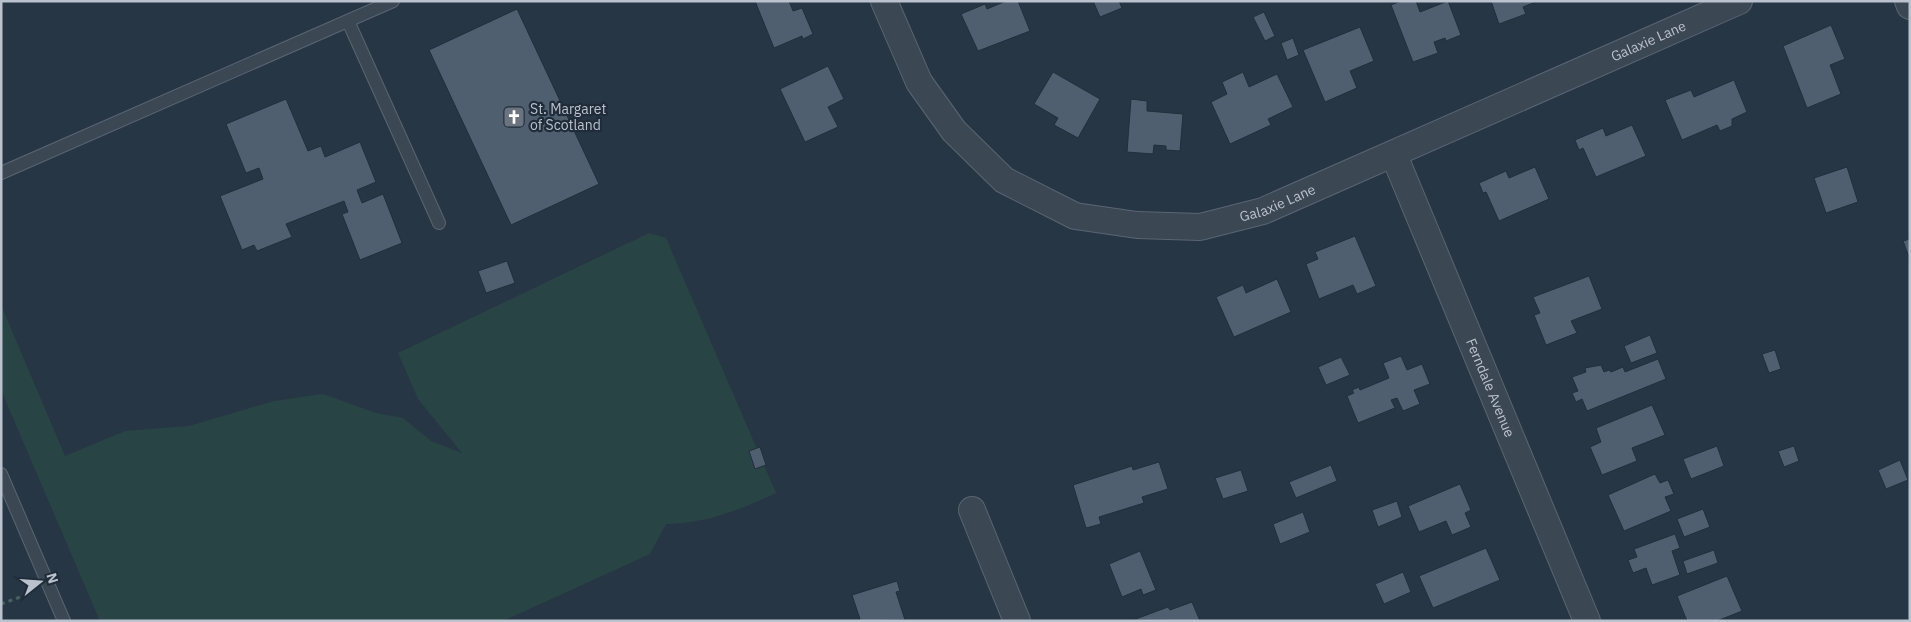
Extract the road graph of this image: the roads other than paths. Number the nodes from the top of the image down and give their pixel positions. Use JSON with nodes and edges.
{"nodes":[{"id":1,"x":393,"y":1,"type":"edge"},
{"id":2,"x":884,"y":1,"type":"edge"},
{"id":3,"x":1739,"y":1,"type":"edge"},
{"id":4,"x":1908,"y":1,"type":"edge"},
{"id":5,"x":1910,"y":6,"type":"edge"},
{"id":6,"x":348,"y":21,"type":"junction"},
{"id":7,"x":1394,"y":155,"type":"junction"},
{"id":8,"x":1,"y":173,"type":"edge"},
{"id":9,"x":438,"y":223,"type":"dead end"},
{"id":10,"x":1,"y":474,"type":"edge"},
{"id":11,"x":972,"y":510,"type":"dead end"},
{"id":12,"x":64,"y":621,"type":"edge"},
{"id":13,"x":1017,"y":621,"type":"edge"},
{"id":14,"x":1587,"y":621,"type":"edge"}],
"edges":[{"from":1,"to":6,"type":"lane"},
{"from":2,"to":7,"type":"street","name":"Galaxie Lane"},
{"from":3,"to":7,"type":"street","name":"Galaxie Lane"},
{"from":4,"to":5,"type":"street"},
{"from":6,"to":8,"type":"lane"},
{"from":6,"to":9,"type":"lane"},
{"from":7,"to":14,"type":"street","name":"Ferndale Avenue"},
{"from":10,"to":12,"type":"lane"},
{"from":11,"to":13,"type":"street"}]}
